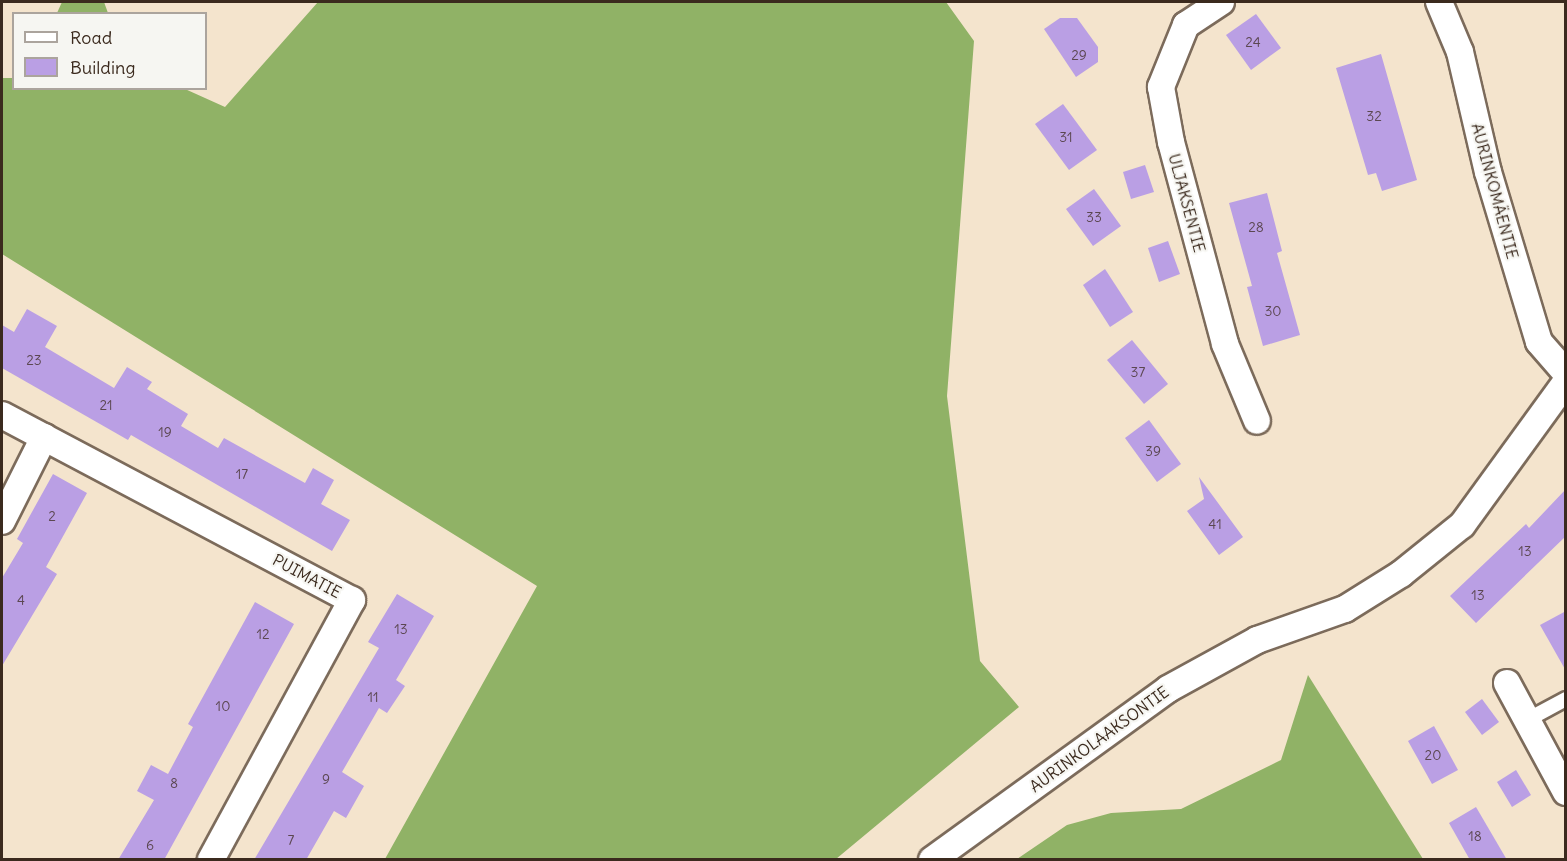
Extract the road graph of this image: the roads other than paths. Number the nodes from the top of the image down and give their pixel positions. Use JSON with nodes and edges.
{"nodes":[{"id":1,"x":1221,"y":2,"type":"edge"},
{"id":2,"x":1438,"y":2,"type":"edge"},
{"id":3,"x":1566,"y":373,"type":"edge"},
{"id":4,"x":1566,"y":382,"type":"edge"},
{"id":5,"x":2,"y":415,"type":"edge"},
{"id":6,"x":1257,"y":421,"type":"dead end"},
{"id":7,"x":44,"y":437,"type":"junction"},
{"id":8,"x":2,"y":521,"type":"edge"},
{"id":9,"x":1507,"y":683,"type":"dead end"},
{"id":10,"x":1566,"y":699,"type":"edge"},
{"id":11,"x":1527,"y":720,"type":"junction"},
{"id":12,"x":1566,"y":792,"type":"edge"},
{"id":13,"x":211,"y":860,"type":"edge"},
{"id":14,"x":932,"y":860,"type":"edge"}],
"edges":[{"from":1,"to":6,"type":"street","name":"ULJAKSENTIE"},
{"from":2,"to":3,"type":"street","name":"AURINKOMÄENTIE"},
{"from":4,"to":14,"type":"street","name":"AURINKOLAAKSONTIE"},
{"from":5,"to":7,"type":"street","name":"PUIMATIE"},
{"from":7,"to":8,"type":"street"},
{"from":7,"to":13,"type":"street","name":"PUIMATIE"},
{"from":9,"to":11,"type":"street"},
{"from":10,"to":11,"type":"lane"},
{"from":11,"to":12,"type":"street"}]}
